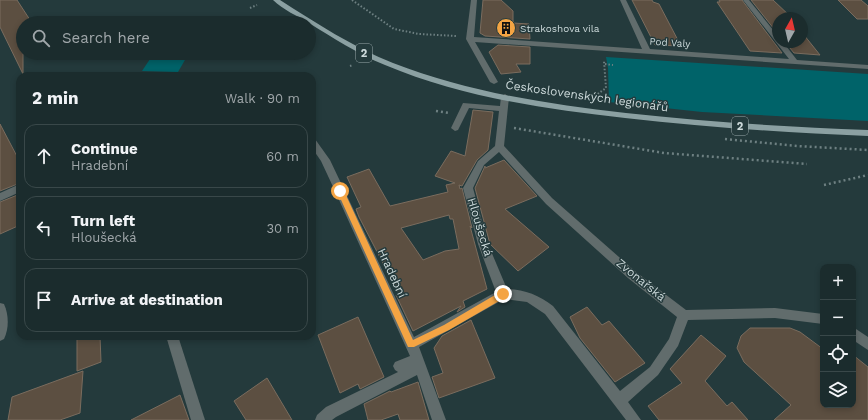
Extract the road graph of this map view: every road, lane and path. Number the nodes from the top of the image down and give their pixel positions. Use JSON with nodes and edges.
{"nodes":[{"id":1,"x":276,"y":0,"type":"edge"},
{"id":2,"x":352,"y":0,"type":"edge"},
{"id":3,"x":474,"y":0,"type":"edge"},
{"id":4,"x":623,"y":0,"type":"edge"},
{"id":5,"x":746,"y":0,"type":"edge"},
{"id":6,"x":257,"y":5,"type":"dead end"},
{"id":7,"x":250,"y":8,"type":"dead end"},
{"id":8,"x":301,"y":16,"type":"edge"},
{"id":9,"x":316,"y":25,"type":"edge"},
{"id":10,"x":772,"y":33,"type":"edge"},
{"id":11,"x":470,"y":39,"type":"junction"},
{"id":12,"x":784,"y":48,"type":"edge"},
{"id":13,"x":647,"y":51,"type":"junction"},
{"id":14,"x":794,"y":61,"type":"junction"},
{"id":15,"x":353,"y":65,"type":"dead end"},
{"id":16,"x":613,"y":65,"type":"dead end"},
{"id":17,"x":350,"y":66,"type":"dead end"},
{"id":18,"x":868,"y":67,"type":"edge"},
{"id":19,"x":494,"y":82,"type":"dead end"},
{"id":20,"x":505,"y":97,"type":"junction"},
{"id":21,"x":588,"y":101,"type":"dead end"},
{"id":22,"x":503,"y":109,"type":"junction"},
{"id":23,"x":501,"y":126,"type":"junction"},
{"id":24,"x":455,"y":128,"type":"dead end"},
{"id":25,"x":868,"y":133,"type":"edge"},
{"id":26,"x":316,"y":147,"type":"edge"},
{"id":27,"x":499,"y":147,"type":"junction"},
{"id":28,"x":807,"y":164,"type":"dead end"},
{"id":29,"x":868,"y":175,"type":"edge"},
{"id":30,"x":824,"y":185,"type":"dead end"},
{"id":31,"x":16,"y":190,"type":"edge"},
{"id":32,"x":0,"y":197,"type":"edge"},
{"id":33,"x":503,"y":294,"type":"junction"},
{"id":34,"x":0,"y":308,"type":"edge"},
{"id":35,"x":684,"y":315,"type":"junction"},
{"id":36,"x":820,"y":318,"type":"edge"},
{"id":37,"x":0,"y":335,"type":"edge"},
{"id":38,"x":856,"y":335,"type":"edge"},
{"id":39,"x":173,"y":340,"type":"edge"},
{"id":40,"x":868,"y":344,"type":"edge"},
{"id":41,"x":411,"y":345,"type":"junction"},
{"id":42,"x":419,"y":363,"type":"junction"},
{"id":43,"x":399,"y":366,"type":"dead end"},
{"id":44,"x":620,"y":400,"type":"junction"},
{"id":45,"x":198,"y":420,"type":"edge"},
{"id":46,"x":322,"y":420,"type":"edge"},
{"id":47,"x":440,"y":420,"type":"edge"},
{"id":48,"x":634,"y":420,"type":"edge"}],
"edges":[{"from":1,"to":8,"type":"main road","name":"Československých legionářů","number":"2"},
{"from":2,"to":11,"type":"path"},
{"from":3,"to":11,"type":"street"},
{"from":4,"to":13,"type":"street"},
{"from":5,"to":10,"type":"street"},
{"from":6,"to":7,"type":"path"},
{"from":9,"to":20,"type":"main road","name":"Československých legionářů","number":"2"},
{"from":11,"to":13,"type":"street","name":"Pod Valy"},
{"from":11,"to":19,"type":"street"},
{"from":12,"to":14,"type":"street"},
{"from":13,"to":14,"type":"street","name":"Pod Valy"},
{"from":14,"to":18,"type":"street","name":"Pod Valy"},
{"from":15,"to":17,"type":"path"},
{"from":16,"to":21,"type":"path"},
{"from":20,"to":22,"type":"street"},
{"from":20,"to":25,"type":"main road","name":"Československých legionářů","number":"2"},
{"from":22,"to":23,"type":"street"},
{"from":22,"to":24,"type":"street","name":"Československých legionářů"},
{"from":23,"to":27,"type":"street"},
{"from":23,"to":28,"type":"path"},
{"from":26,"to":41,"type":"street","name":"Hradební"},
{"from":27,"to":33,"type":"street","name":"Hloušecká"},
{"from":27,"to":35,"type":"street","name":"Zvonařská"},
{"from":29,"to":30,"type":"path"},
{"from":31,"to":32,"type":"street"},
{"from":33,"to":41,"type":"street"},
{"from":33,"to":44,"type":"street"},
{"from":34,"to":37,"type":"street"},
{"from":35,"to":36,"type":"street"},
{"from":35,"to":44,"type":"street"},
{"from":38,"to":40,"type":"street"},
{"from":39,"to":45,"type":"street"},
{"from":41,"to":42,"type":"street","name":"Hradební"},
{"from":42,"to":43,"type":"street"},
{"from":42,"to":46,"type":"street"},
{"from":42,"to":47,"type":"street","name":"Hradební"},
{"from":44,"to":48,"type":"street"}]}
